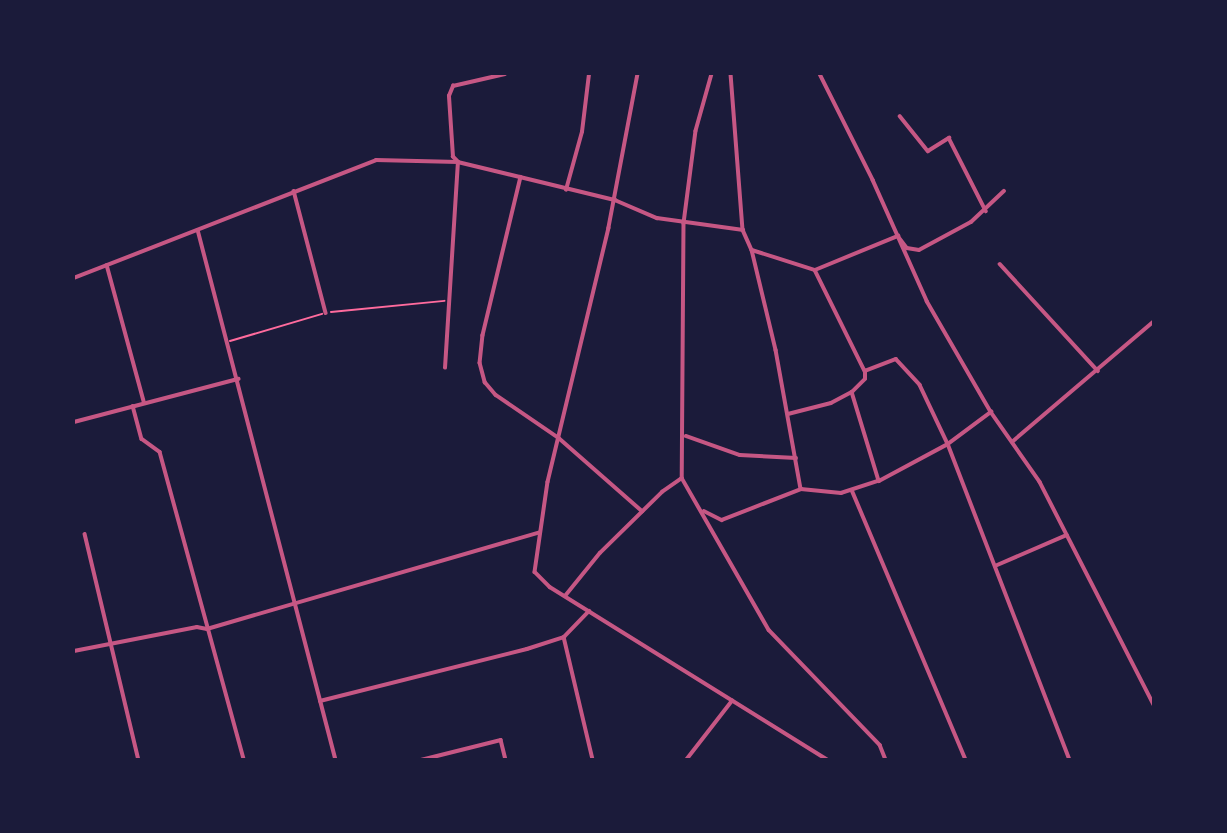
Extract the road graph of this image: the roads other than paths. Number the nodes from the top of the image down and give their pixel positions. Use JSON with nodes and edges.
{"nodes":[{"id":1,"x":505,"y":74,"type":"edge"},
{"id":2,"x":589,"y":74,"type":"edge"},
{"id":3,"x":638,"y":74,"type":"edge"},
{"id":4,"x":712,"y":74,"type":"edge"},
{"id":5,"x":731,"y":74,"type":"edge"},
{"id":6,"x":820,"y":74,"type":"edge"},
{"id":7,"x":901,"y":117,"type":"dead end"},
{"id":8,"x":458,"y":162,"type":"junction"},
{"id":9,"x":521,"y":176,"type":"junction"},
{"id":10,"x":566,"y":190,"type":"junction"},
{"id":11,"x":294,"y":191,"type":"junction"},
{"id":12,"x":1004,"y":191,"type":"dead end"},
{"id":13,"x":615,"y":200,"type":"junction"},
{"id":14,"x":986,"y":211,"type":"junction"},
{"id":15,"x":684,"y":223,"type":"junction"},
{"id":16,"x":198,"y":229,"type":"junction"},
{"id":17,"x":743,"y":230,"type":"junction"},
{"id":18,"x":898,"y":236,"type":"junction"},
{"id":19,"x":752,"y":250,"type":"junction"},
{"id":20,"x":1000,"y":264,"type":"dead end"},
{"id":21,"x":107,"y":265,"type":"junction"},
{"id":22,"x":815,"y":270,"type":"junction"},
{"id":23,"x":74,"y":278,"type":"edge"},
{"id":24,"x":326,"y":313,"type":"road end"},
{"id":25,"x":1153,"y":321,"type":"edge"},
{"id":26,"x":445,"y":368,"type":"dead end"},
{"id":27,"x":865,"y":370,"type":"junction"},
{"id":28,"x":1098,"y":371,"type":"junction"},
{"id":29,"x":238,"y":379,"type":"junction"},
{"id":30,"x":852,"y":392,"type":"junction"},
{"id":31,"x":144,"y":402,"type":"junction"},
{"id":32,"x":133,"y":406,"type":"junction"},
{"id":33,"x":991,"y":412,"type":"junction"},
{"id":34,"x":788,"y":414,"type":"junction"},
{"id":35,"x":74,"y":422,"type":"edge"},
{"id":36,"x":685,"y":436,"type":"junction"},
{"id":37,"x":559,"y":439,"type":"junction"},
{"id":38,"x":1012,"y":442,"type":"junction"},
{"id":39,"x":948,"y":444,"type":"junction"},
{"id":40,"x":796,"y":458,"type":"junction"},
{"id":41,"x":682,"y":478,"type":"junction"},
{"id":42,"x":879,"y":481,"type":"junction"},
{"id":43,"x":801,"y":489,"type":"junction"},
{"id":44,"x":852,"y":490,"type":"junction"},
{"id":45,"x":702,"y":510,"type":"junction"},
{"id":46,"x":642,"y":511,"type":"junction"},
{"id":47,"x":538,"y":533,"type":"junction"},
{"id":48,"x":85,"y":534,"type":"dead end"},
{"id":49,"x":1067,"y":535,"type":"junction"},
{"id":50,"x":995,"y":566,"type":"junction"},
{"id":51,"x":565,"y":596,"type":"junction"},
{"id":52,"x":296,"y":606,"type":"junction"},
{"id":53,"x":589,"y":611,"type":"junction"},
{"id":54,"x":207,"y":629,"type":"junction"},
{"id":55,"x":564,"y":637,"type":"junction"},
{"id":56,"x":111,"y":644,"type":"junction"},
{"id":57,"x":74,"y":651,"type":"edge"},
{"id":58,"x":320,"y":701,"type":"junction"},
{"id":59,"x":732,"y":701,"type":"junction"},
{"id":60,"x":1153,"y":705,"type":"edge"},
{"id":61,"x":827,"y":759,"type":"edge"},
{"id":62,"x":139,"y":760,"type":"edge"},
{"id":63,"x":244,"y":760,"type":"edge"},
{"id":64,"x":336,"y":760,"type":"edge"},
{"id":65,"x":421,"y":760,"type":"edge"},
{"id":66,"x":506,"y":760,"type":"edge"},
{"id":67,"x":593,"y":760,"type":"edge"},
{"id":68,"x":686,"y":760,"type":"edge"},
{"id":69,"x":886,"y":760,"type":"edge"},
{"id":70,"x":966,"y":760,"type":"edge"},
{"id":71,"x":1070,"y":760,"type":"edge"}],
"edges":[{"from":1,"to":8,"type":"street"},
{"from":2,"to":10,"type":"street"},
{"from":3,"to":13,"type":"street"},
{"from":4,"to":15,"type":"street"},
{"from":5,"to":17,"type":"street"},
{"from":6,"to":18,"type":"street"},
{"from":7,"to":14,"type":"street"},
{"from":8,"to":9,"type":"street"},
{"from":8,"to":11,"type":"street"},
{"from":8,"to":26,"type":"street"},
{"from":9,"to":10,"type":"street"},
{"from":9,"to":37,"type":"street"},
{"from":10,"to":13,"type":"street"},
{"from":11,"to":16,"type":"street"},
{"from":11,"to":24,"type":"street"},
{"from":12,"to":14,"type":"street"},
{"from":13,"to":15,"type":"street"},
{"from":13,"to":37,"type":"street"},
{"from":14,"to":18,"type":"street"},
{"from":15,"to":17,"type":"street"},
{"from":15,"to":36,"type":"street"},
{"from":16,"to":21,"type":"street"},
{"from":16,"to":29,"type":"street"},
{"from":17,"to":19,"type":"street"},
{"from":18,"to":22,"type":"street"},
{"from":18,"to":33,"type":"street"},
{"from":19,"to":22,"type":"street"},
{"from":19,"to":34,"type":"street"},
{"from":20,"to":28,"type":"street"},
{"from":21,"to":23,"type":"street"},
{"from":21,"to":31,"type":"street"},
{"from":22,"to":27,"type":"street"},
{"from":25,"to":28,"type":"street"},
{"from":27,"to":30,"type":"street"},
{"from":27,"to":39,"type":"street"},
{"from":28,"to":38,"type":"street"},
{"from":29,"to":31,"type":"street"},
{"from":29,"to":52,"type":"street"},
{"from":30,"to":34,"type":"street"},
{"from":30,"to":42,"type":"street"},
{"from":31,"to":32,"type":"street"},
{"from":32,"to":35,"type":"street"},
{"from":32,"to":54,"type":"street"},
{"from":33,"to":38,"type":"street"},
{"from":33,"to":39,"type":"street"},
{"from":34,"to":40,"type":"street"},
{"from":36,"to":40,"type":"street"},
{"from":36,"to":41,"type":"street"},
{"from":37,"to":46,"type":"street"},
{"from":37,"to":47,"type":"street"},
{"from":38,"to":49,"type":"street"},
{"from":39,"to":42,"type":"street"},
{"from":39,"to":50,"type":"street"},
{"from":40,"to":43,"type":"street"},
{"from":41,"to":45,"type":"street"},
{"from":41,"to":46,"type":"street"},
{"from":42,"to":44,"type":"street"},
{"from":43,"to":44,"type":"street"},
{"from":43,"to":45,"type":"street"},
{"from":44,"to":70,"type":"street"},
{"from":45,"to":69,"type":"street"},
{"from":46,"to":51,"type":"street"},
{"from":47,"to":51,"type":"street"},
{"from":47,"to":52,"type":"street"},
{"from":48,"to":56,"type":"street"},
{"from":49,"to":50,"type":"street"},
{"from":49,"to":60,"type":"street"},
{"from":50,"to":71,"type":"street"},
{"from":51,"to":53,"type":"street"},
{"from":52,"to":54,"type":"street"},
{"from":52,"to":58,"type":"street"},
{"from":53,"to":55,"type":"street"},
{"from":53,"to":59,"type":"street"},
{"from":54,"to":56,"type":"street"},
{"from":54,"to":63,"type":"street"},
{"from":55,"to":58,"type":"street"},
{"from":55,"to":67,"type":"street"},
{"from":56,"to":57,"type":"street"},
{"from":56,"to":62,"type":"street"},
{"from":58,"to":64,"type":"street"},
{"from":59,"to":61,"type":"street"},
{"from":59,"to":68,"type":"street"},
{"from":65,"to":66,"type":"street"}]}
